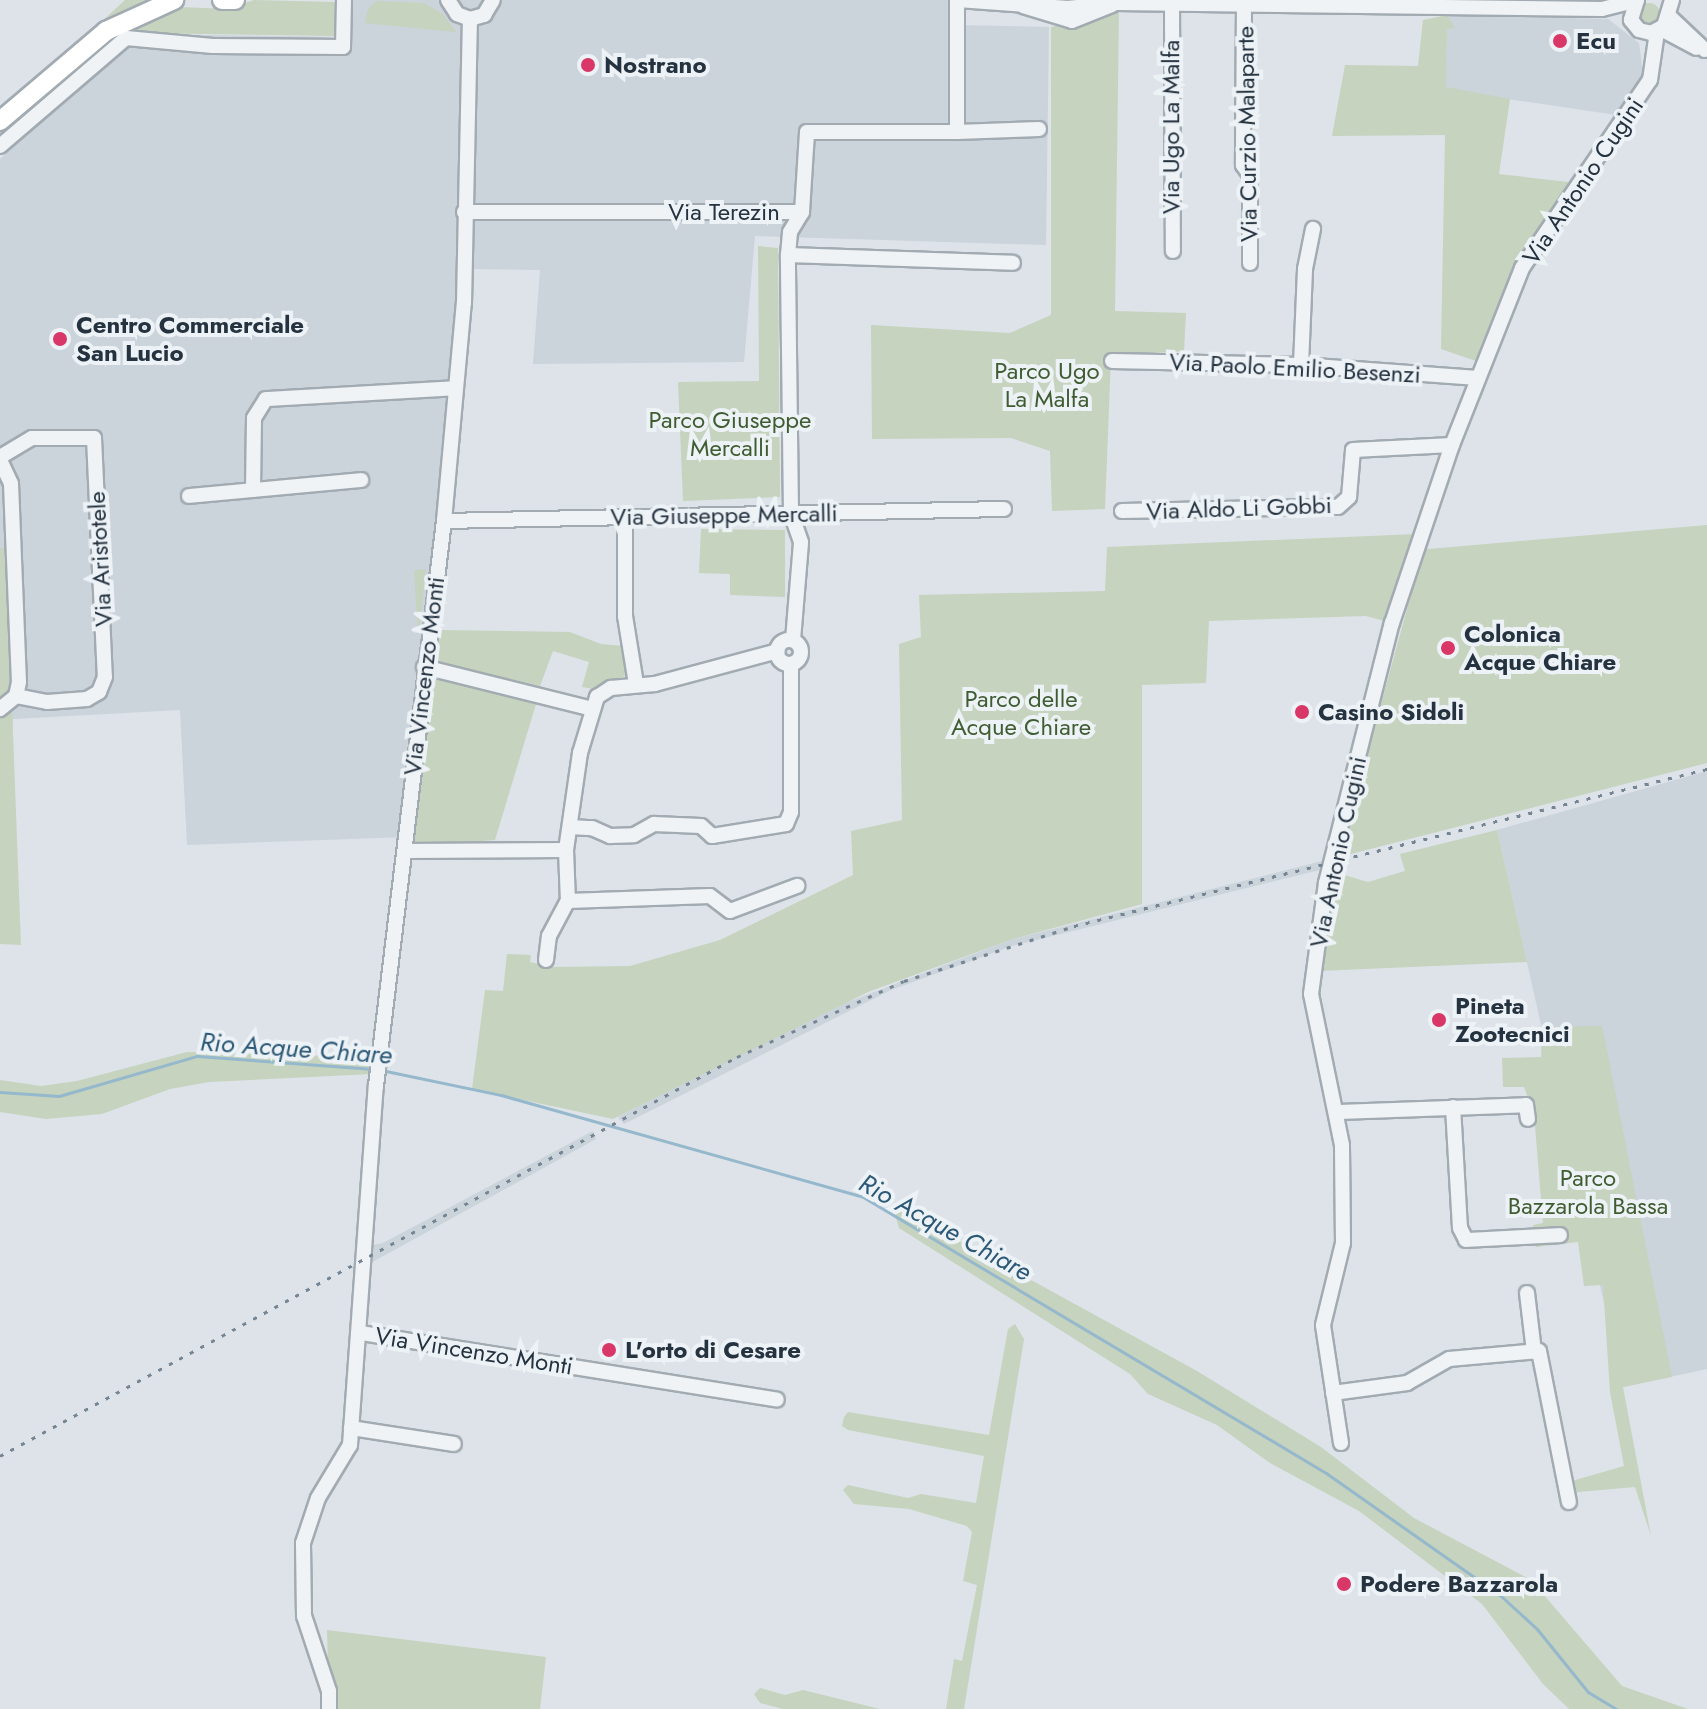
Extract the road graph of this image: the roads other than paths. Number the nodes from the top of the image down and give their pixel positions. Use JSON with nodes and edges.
{"nodes":[{"id":1,"x":174,"y":0,"type":"edge"},
{"id":2,"x":222,"y":0,"type":"edge"},
{"id":3,"x":235,"y":0,"type":"edge"},
{"id":4,"x":344,"y":0,"type":"edge"},
{"id":5,"x":448,"y":0,"type":"edge"},
{"id":6,"x":493,"y":0,"type":"edge"},
{"id":7,"x":958,"y":0,"type":"edge"},
{"id":8,"x":968,"y":0,"type":"edge"},
{"id":9,"x":1637,"y":0,"type":"edge"},
{"id":10,"x":1181,"y":2,"type":"edge"},
{"id":11,"x":1425,"y":3,"type":"edge"},
{"id":12,"x":155,"y":4,"type":"edge"},
{"id":13,"x":1244,"y":4,"type":"junction"},
{"id":14,"x":1667,"y":6,"type":"edge"},
{"id":15,"x":1602,"y":9,"type":"junction"},
{"id":16,"x":470,"y":19,"type":"junction"},
{"id":17,"x":1635,"y":25,"type":"junction"},
{"id":18,"x":1659,"y":30,"type":"junction"},
{"id":19,"x":1706,"y":50,"type":"edge"},
{"id":20,"x":1651,"y":62,"type":"junction"},
{"id":21,"x":0,"y":121,"type":"edge"},
{"id":22,"x":1039,"y":129,"type":"dead end"},
{"id":23,"x":957,"y":132,"type":"junction"},
{"id":24,"x":0,"y":146,"type":"edge"},
{"id":25,"x":464,"y":212,"type":"junction"},
{"id":26,"x":802,"y":212,"type":"junction"},
{"id":27,"x":1313,"y":229,"type":"dead end"},
{"id":28,"x":1173,"y":251,"type":"dead end"},
{"id":29,"x":788,"y":255,"type":"junction"},
{"id":30,"x":1013,"y":263,"type":"dead end"},
{"id":31,"x":1250,"y":263,"type":"dead end"},
{"id":32,"x":1112,"y":361,"type":"dead end"},
{"id":33,"x":1301,"y":365,"type":"junction"},
{"id":34,"x":1478,"y":378,"type":"junction"},
{"id":35,"x":456,"y":388,"type":"junction"},
{"id":36,"x":1452,"y":445,"type":"junction"},
{"id":37,"x":0,"y":458,"type":"edge"},
{"id":38,"x":361,"y":480,"type":"dead end"},
{"id":39,"x":253,"y":490,"type":"junction"},
{"id":40,"x":189,"y":496,"type":"dead end"},
{"id":41,"x":1004,"y":509,"type":"dead end"},
{"id":42,"x":1122,"y":511,"type":"dead end"},
{"id":43,"x":791,"y":513,"type":"junction"},
{"id":44,"x":625,"y":517,"type":"junction"},
{"id":45,"x":444,"y":521,"type":"junction"},
{"id":46,"x":793,"y":640,"type":"junction"},
{"id":47,"x":778,"y":651,"type":"junction"},
{"id":48,"x":791,"y":664,"type":"junction"},
{"id":49,"x":424,"y":667,"type":"junction"},
{"id":50,"x":636,"y":684,"type":"junction"},
{"id":51,"x":16,"y":696,"type":"junction"},
{"id":52,"x":0,"y":709,"type":"edge"},
{"id":53,"x":592,"y":709,"type":"junction"},
{"id":54,"x":570,"y":827,"type":"junction"},
{"id":55,"x":566,"y":850,"type":"junction"},
{"id":56,"x":405,"y":851,"type":"junction"},
{"id":57,"x":797,"y":886,"type":"dead end"},
{"id":58,"x":568,"y":901,"type":"junction"},
{"id":59,"x":546,"y":960,"type":"dead end"},
{"id":60,"x":1453,"y":1107,"type":"junction"},
{"id":61,"x":1339,"y":1112,"type":"junction"},
{"id":62,"x":1528,"y":1119,"type":"dead end"},
{"id":63,"x":1560,"y":1235,"type":"dead end"},
{"id":64,"x":1527,"y":1293,"type":"dead end"},
{"id":65,"x":361,"y":1333,"type":"junction"},
{"id":66,"x":1534,"y":1352,"type":"junction"},
{"id":67,"x":1333,"y":1393,"type":"junction"},
{"id":68,"x":777,"y":1400,"type":"dead end"},
{"id":69,"x":351,"y":1428,"type":"junction"},
{"id":70,"x":1341,"y":1443,"type":"dead end"},
{"id":71,"x":454,"y":1444,"type":"dead end"},
{"id":72,"x":1569,"y":1502,"type":"dead end"},
{"id":73,"x":329,"y":1709,"type":"edge"}],
"edges":[{"from":1,"to":12,"type":"main road"},
{"from":2,"to":3,"type":"main road"},
{"from":4,"to":24,"type":"street"},
{"from":5,"to":16,"type":"street"},
{"from":6,"to":16,"type":"street"},
{"from":7,"to":8,"type":"street"},
{"from":7,"to":23,"type":"street"},
{"from":8,"to":10,"type":"street"},
{"from":9,"to":15,"type":"street"},
{"from":9,"to":17,"type":"street"},
{"from":10,"to":13,"type":"street"},
{"from":10,"to":28,"type":"street","name":"Via Ugo La Malfa"},
{"from":11,"to":13,"type":"street"},
{"from":11,"to":15,"type":"street"},
{"from":12,"to":21,"type":"main road"},
{"from":13,"to":31,"type":"street","name":"Via Curzio Malaparte"},
{"from":14,"to":18,"type":"street","name":"Via Antonio Cugini"},
{"from":14,"to":19,"type":"street"},
{"from":15,"to":17,"type":"street"},
{"from":16,"to":25,"type":"street","name":"Via Vincenzo Monti"},
{"from":17,"to":18,"type":"street"},
{"from":17,"to":20,"type":"street"},
{"from":18,"to":19,"type":"street"},
{"from":18,"to":20,"type":"street","name":"Via Antonio Cugini"},
{"from":20,"to":34,"type":"street","name":"Via Antonio Cugini"},
{"from":22,"to":23,"type":"street","name":"Via Terezin"},
{"from":23,"to":26,"type":"street","name":"Via Terezin"},
{"from":25,"to":26,"type":"street","name":"Via Terezin"},
{"from":25,"to":35,"type":"street","name":"Via Vincenzo Monti"},
{"from":26,"to":29,"type":"street"},
{"from":27,"to":33,"type":"street"},
{"from":29,"to":30,"type":"street"},
{"from":29,"to":43,"type":"street"},
{"from":32,"to":33,"type":"street","name":"Via Paolo Emilio Besenzi"},
{"from":33,"to":34,"type":"street","name":"Via Paolo Emilio Besenzi"},
{"from":34,"to":36,"type":"street","name":"Via Antonio Cugini"},
{"from":35,"to":39,"type":"street"},
{"from":35,"to":45,"type":"street","name":"Via Vincenzo Monti"},
{"from":36,"to":42,"type":"street","name":"Via Aldo Li Gobbi"},
{"from":36,"to":61,"type":"street","name":"Via Antonio Cugini"},
{"from":37,"to":51,"type":"street","name":"Via Aristotele"},
{"from":37,"to":51,"type":"street","name":"Via Aristotele"},
{"from":38,"to":39,"type":"street"},
{"from":39,"to":40,"type":"street"},
{"from":41,"to":43,"type":"street","name":"Via Giuseppe Mercalli"},
{"from":43,"to":44,"type":"street","name":"Via Giuseppe Mercalli"},
{"from":43,"to":46,"type":"street"},
{"from":44,"to":45,"type":"street","name":"Via Giuseppe Mercalli"},
{"from":44,"to":50,"type":"street"},
{"from":45,"to":49,"type":"street","name":"Via Vincenzo Monti"},
{"from":46,"to":47,"type":"street"},
{"from":46,"to":48,"type":"street"},
{"from":47,"to":48,"type":"street"},
{"from":47,"to":50,"type":"street"},
{"from":48,"to":54,"type":"street"},
{"from":49,"to":53,"type":"street"},
{"from":49,"to":56,"type":"street","name":"Via Vincenzo Monti"},
{"from":50,"to":53,"type":"street"},
{"from":51,"to":52,"type":"street"},
{"from":53,"to":54,"type":"street"},
{"from":54,"to":55,"type":"street"},
{"from":55,"to":56,"type":"street"},
{"from":55,"to":58,"type":"street"},
{"from":56,"to":65,"type":"street","name":"Via Vincenzo Monti"},
{"from":57,"to":58,"type":"street"},
{"from":58,"to":59,"type":"street"},
{"from":60,"to":61,"type":"street"},
{"from":60,"to":62,"type":"street"},
{"from":60,"to":63,"type":"street"},
{"from":61,"to":67,"type":"street","name":"Via Antonio Cugini"},
{"from":64,"to":66,"type":"street"},
{"from":65,"to":68,"type":"street","name":"Via Vincenzo Monti"},
{"from":65,"to":69,"type":"street","name":"Via Vincenzo Monti"},
{"from":66,"to":67,"type":"street"},
{"from":66,"to":72,"type":"street"},
{"from":67,"to":70,"type":"street","name":"Via Antonio Cugini"},
{"from":69,"to":71,"type":"street"},
{"from":69,"to":73,"type":"street","name":"Via Vincenzo Monti"}]}
